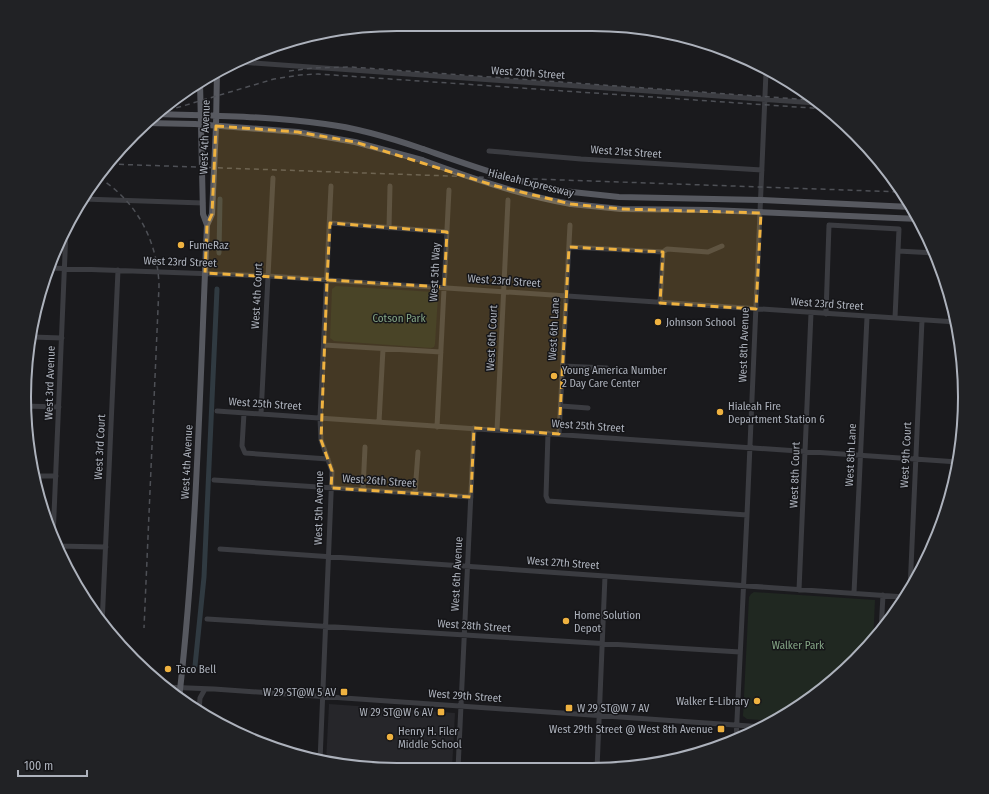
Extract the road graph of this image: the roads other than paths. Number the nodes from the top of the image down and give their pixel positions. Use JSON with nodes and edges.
{"nodes":[{"id":1,"x":249,"y":63,"type":"edge"},
{"id":2,"x":766,"y":75,"type":"edge"},
{"id":3,"x":217,"y":79,"type":"edge"},
{"id":4,"x":200,"y":89,"type":"edge"},
{"id":5,"x":764,"y":99,"type":"junction"},
{"id":6,"x":808,"y":102,"type":"edge"},
{"id":7,"x":165,"y":114,"type":"edge"},
{"id":8,"x":201,"y":116,"type":"junction"},
{"id":9,"x":216,"y":116,"type":"junction"},
{"id":10,"x":155,"y":123,"type":"edge"},
{"id":11,"x":201,"y":125,"type":"junction"},
{"id":12,"x":216,"y":126,"type":"junction"},
{"id":13,"x":489,"y":151,"type":"dead end"},
{"id":14,"x":762,"y":170,"type":"junction"},
{"id":15,"x":273,"y":178,"type":"dead end"},
{"id":16,"x":331,"y":186,"type":"dead end"},
{"id":17,"x":390,"y":186,"type":"dead end"},
{"id":18,"x":449,"y":190,"type":"dead end"},
{"id":19,"x":90,"y":199,"type":"edge"},
{"id":20,"x":508,"y":200,"type":"dead end"},
{"id":21,"x":761,"y":200,"type":"junction"},
{"id":22,"x":203,"y":203,"type":"junction"},
{"id":23,"x":904,"y":207,"type":"edge"},
{"id":24,"x":761,"y":213,"type":"junction"},
{"id":25,"x":911,"y":219,"type":"edge"},
{"id":26,"x":330,"y":223,"type":"junction"},
{"id":27,"x":207,"y":225,"type":"junction"},
{"id":28,"x":570,"y":225,"type":"dead end"},
{"id":29,"x":389,"y":228,"type":"junction"},
{"id":30,"x":447,"y":232,"type":"junction"},
{"id":31,"x":65,"y":243,"type":"edge"},
{"id":32,"x":569,"y":246,"type":"junction"},
{"id":33,"x":722,"y":246,"type":"dead end"},
{"id":34,"x":898,"y":251,"type":"junction"},
{"id":35,"x":663,"y":252,"type":"junction"},
{"id":36,"x":928,"y":253,"type":"edge"},
{"id":37,"x":54,"y":268,"type":"edge"},
{"id":38,"x":64,"y":268,"type":"junction"},
{"id":39,"x":118,"y":270,"type":"junction"},
{"id":40,"x":205,"y":273,"type":"junction"},
{"id":41,"x":268,"y":276,"type":"junction"},
{"id":42,"x":327,"y":280,"type":"junction"},
{"id":43,"x":444,"y":287,"type":"junction"},
{"id":44,"x":504,"y":291,"type":"junction"},
{"id":45,"x":566,"y":296,"type":"junction"},
{"id":46,"x":660,"y":303,"type":"junction"},
{"id":47,"x":756,"y":309,"type":"junction"},
{"id":48,"x":811,"y":313,"type":"junction"},
{"id":49,"x":826,"y":314,"type":"junction"},
{"id":50,"x":868,"y":317,"type":"junction"},
{"id":51,"x":895,"y":318,"type":"junction"},
{"id":52,"x":922,"y":320,"type":"junction"},
{"id":53,"x":950,"y":322,"type":"edge"},
{"id":54,"x":36,"y":337,"type":"edge"},
{"id":55,"x":62,"y":338,"type":"junction"},
{"id":56,"x":324,"y":345,"type":"junction"},
{"id":57,"x":383,"y":349,"type":"junction"},
{"id":58,"x":440,"y":352,"type":"junction"},
{"id":59,"x":563,"y":366,"type":"junction"},
{"id":60,"x":607,"y":368,"type":"dead end"},
{"id":61,"x":31,"y":406,"type":"edge"},
{"id":62,"x":561,"y":406,"type":"junction"},
{"id":63,"x":59,"y":407,"type":"junction"},
{"id":64,"x":588,"y":408,"type":"dead end"},
{"id":65,"x":217,"y":411,"type":"dead end"},
{"id":66,"x":244,"y":413,"type":"junction"},
{"id":67,"x":261,"y":414,"type":"junction"},
{"id":68,"x":320,"y":418,"type":"junction"},
{"id":69,"x":379,"y":422,"type":"junction"},
{"id":70,"x":437,"y":427,"type":"junction"},
{"id":71,"x":474,"y":428,"type":"junction"},
{"id":72,"x":497,"y":430,"type":"junction"},
{"id":73,"x":548,"y":433,"type":"junction"},
{"id":74,"x":559,"y":434,"type":"junction"},
{"id":75,"x":365,"y":447,"type":"dead end"},
{"id":76,"x":750,"y":447,"type":"junction"},
{"id":77,"x":806,"y":451,"type":"junction"},
{"id":78,"x":418,"y":452,"type":"dead end"},
{"id":79,"x":861,"y":455,"type":"junction"},
{"id":80,"x":916,"y":458,"type":"junction"},
{"id":81,"x":328,"y":459,"type":"junction"},
{"id":82,"x":952,"y":461,"type":"edge"},
{"id":83,"x":40,"y":476,"type":"edge"},
{"id":84,"x":56,"y":476,"type":"junction"},
{"id":85,"x":214,"y":480,"type":"dead end"},
{"id":86,"x":331,"y":488,"type":"junction"},
{"id":87,"x":363,"y":490,"type":"junction"},
{"id":88,"x":415,"y":493,"type":"junction"},
{"id":89,"x":471,"y":497,"type":"junction"},
{"id":90,"x":747,"y":515,"type":"junction"},
{"id":91,"x":54,"y":524,"type":"edge"},
{"id":92,"x":63,"y":546,"type":"edge"},
{"id":93,"x":106,"y":547,"type":"junction"},
{"id":94,"x":220,"y":549,"type":"dead end"},
{"id":95,"x":328,"y":557,"type":"junction"},
{"id":96,"x":468,"y":565,"type":"junction"},
{"id":97,"x":605,"y":576,"type":"junction"},
{"id":98,"x":911,"y":577,"type":"edge"},
{"id":99,"x":743,"y":586,"type":"junction"},
{"id":100,"x":800,"y":590,"type":"junction"},
{"id":101,"x":854,"y":594,"type":"junction"},
{"id":102,"x":883,"y":596,"type":"junction"},
{"id":103,"x":898,"y":597,"type":"edge"},
{"id":104,"x":103,"y":614,"type":"edge"},
{"id":105,"x":207,"y":619,"type":"dead end"},
{"id":106,"x":882,"y":620,"type":"edge"},
{"id":107,"x":326,"y":626,"type":"junction"},
{"id":108,"x":464,"y":636,"type":"junction"},
{"id":109,"x":602,"y":644,"type":"junction"},
{"id":110,"x":740,"y":652,"type":"junction"},
{"id":111,"x":175,"y":688,"type":"edge"},
{"id":112,"x":181,"y":688,"type":"junction"},
{"id":113,"x":205,"y":689,"type":"junction"},
{"id":114,"x":180,"y":691,"type":"edge"},
{"id":115,"x":322,"y":696,"type":"junction"},
{"id":116,"x":199,"y":705,"type":"edge"},
{"id":117,"x":460,"y":706,"type":"junction"},
{"id":118,"x":599,"y":716,"type":"junction"},
{"id":119,"x":736,"y":725,"type":"junction"},
{"id":120,"x":752,"y":726,"type":"edge"},
{"id":121,"x":736,"y":733,"type":"edge"},
{"id":122,"x":320,"y":755,"type":"edge"},
{"id":123,"x":458,"y":763,"type":"edge"},
{"id":124,"x":597,"y":763,"type":"edge"}],
"edges":[{"from":1,"to":5,"type":"street","name":"West 20th Street"},
{"from":2,"to":5,"type":"street","name":"West 8th Avenue"},
{"from":3,"to":9,"type":"main road","name":"West 4th Avenue"},
{"from":4,"to":8,"type":"main road","name":"West 4th Avenue"},
{"from":5,"to":6,"type":"street","name":"West 20th Street"},
{"from":5,"to":14,"type":"street","name":"West 8th Avenue"},
{"from":7,"to":8,"type":"main road"},
{"from":8,"to":9,"type":"main road"},
{"from":8,"to":11,"type":"main road","name":"West 4th Avenue"},
{"from":9,"to":12,"type":"main road","name":"West 4th Avenue"},
{"from":9,"to":21,"type":"main road","name":"Hialeah Expressway","bridge":true},
{"from":10,"to":11,"type":"main road"},
{"from":11,"to":12,"type":"main road"},
{"from":11,"to":22,"type":"main road","name":"West 4th Avenue"},
{"from":12,"to":24,"type":"main road","name":"Hialeah Expressway","bridge":true},
{"from":12,"to":27,"type":"main road","name":"West 4th Avenue"},
{"from":13,"to":14,"type":"street","name":"West 21st Street"},
{"from":14,"to":21,"type":"street","name":"West 8th Avenue"},
{"from":15,"to":41,"type":"street","name":"West 4th Court"},
{"from":16,"to":26,"type":"street","name":"West 5th Avenue"},
{"from":17,"to":29,"type":"street"},
{"from":18,"to":30,"type":"street","name":"West 5th Way"},
{"from":19,"to":22,"type":"street"},
{"from":20,"to":44,"type":"street","name":"West 6th Court"},
{"from":21,"to":23,"type":"main road","name":"Hialeah Expressway"},
{"from":21,"to":24,"type":"street","name":"West 8th Avenue"},
{"from":22,"to":27,"type":"main road","name":"West 4th Avenue"},
{"from":24,"to":25,"type":"main road","name":"Hialeah Expressway"},
{"from":24,"to":47,"type":"street","name":"West 8th Avenue"},
{"from":26,"to":29,"type":"street"},
{"from":26,"to":42,"type":"street","name":"West 5th Avenue"},
{"from":27,"to":40,"type":"main road","name":"West 4th Avenue"},
{"from":28,"to":32,"type":"street","name":"West 6th Lane"},
{"from":29,"to":30,"type":"street"},
{"from":30,"to":43,"type":"street","name":"West 5th Way"},
{"from":31,"to":38,"type":"street","name":"West 3rd Avenue"},
{"from":32,"to":35,"type":"street"},
{"from":32,"to":45,"type":"street","name":"West 6th Lane"},
{"from":33,"to":35,"type":"street"},
{"from":34,"to":36,"type":"street"},
{"from":34,"to":49,"type":"street"},
{"from":34,"to":51,"type":"street"},
{"from":35,"to":46,"type":"street"},
{"from":37,"to":38,"type":"street","name":"West 23rd Street"},
{"from":38,"to":39,"type":"street","name":"West 23rd Street"},
{"from":38,"to":55,"type":"street","name":"West 3rd Avenue"},
{"from":39,"to":40,"type":"street","name":"West 23rd Street"},
{"from":39,"to":93,"type":"street","name":"West 3rd Court"},
{"from":40,"to":41,"type":"street","name":"West 23rd Street"},
{"from":40,"to":112,"type":"main road","name":"West 4th Avenue"},
{"from":41,"to":42,"type":"street","name":"West 23rd Street"},
{"from":41,"to":67,"type":"street","name":"West 4th Court"},
{"from":42,"to":43,"type":"street","name":"West 23rd Street"},
{"from":42,"to":56,"type":"street","name":"West 5th Avenue"},
{"from":43,"to":44,"type":"street","name":"West 23rd Street"},
{"from":43,"to":58,"type":"street","name":"West 5th Way"},
{"from":44,"to":45,"type":"street","name":"West 23rd Street"},
{"from":44,"to":72,"type":"street","name":"West 6th Court"},
{"from":45,"to":46,"type":"street","name":"West 23rd Street"},
{"from":45,"to":59,"type":"street","name":"West 6th Lane"},
{"from":46,"to":47,"type":"street","name":"West 23rd Street"},
{"from":47,"to":48,"type":"street","name":"West 23rd Street"},
{"from":47,"to":76,"type":"street","name":"West 8th Avenue"},
{"from":48,"to":49,"type":"street","name":"West 23rd Street"},
{"from":48,"to":77,"type":"street","name":"West 8th Court"},
{"from":49,"to":50,"type":"street","name":"West 23rd Street"},
{"from":50,"to":51,"type":"street","name":"West 23rd Street"},
{"from":50,"to":79,"type":"street","name":"West 8th Lane"},
{"from":51,"to":52,"type":"street","name":"West 23rd Street"},
{"from":52,"to":53,"type":"street","name":"West 23rd Street"},
{"from":52,"to":80,"type":"street","name":"West 9th Court"},
{"from":54,"to":55,"type":"street"},
{"from":55,"to":63,"type":"street","name":"West 3rd Avenue"},
{"from":56,"to":57,"type":"street"},
{"from":56,"to":68,"type":"street","name":"West 5th Avenue"},
{"from":57,"to":58,"type":"street"},
{"from":57,"to":69,"type":"street"},
{"from":58,"to":70,"type":"street","name":"West 5th Way"},
{"from":59,"to":60,"type":"street"},
{"from":59,"to":62,"type":"street","name":"West 6th Lane"},
{"from":61,"to":63,"type":"street"},
{"from":62,"to":64,"type":"street"},
{"from":62,"to":74,"type":"street","name":"West 6th Lane"},
{"from":63,"to":84,"type":"street","name":"West 3rd Avenue"},
{"from":65,"to":66,"type":"street","name":"West 25th Street"},
{"from":66,"to":67,"type":"street","name":"West 25th Street"},
{"from":66,"to":81,"type":"street"},
{"from":67,"to":68,"type":"street","name":"West 25th Street"},
{"from":68,"to":69,"type":"street","name":"West 25th Street"},
{"from":68,"to":81,"type":"street","name":"West 5th Avenue"},
{"from":69,"to":70,"type":"street","name":"West 25th Street"},
{"from":70,"to":71,"type":"street","name":"West 25th Street"},
{"from":71,"to":72,"type":"street","name":"West 25th Street"},
{"from":71,"to":89,"type":"street","name":"West 6th Avenue"},
{"from":72,"to":73,"type":"street","name":"West 25th Street"},
{"from":73,"to":74,"type":"street","name":"West 25th Street"},
{"from":73,"to":90,"type":"street"},
{"from":74,"to":76,"type":"street","name":"West 25th Street"},
{"from":75,"to":87,"type":"street"},
{"from":76,"to":77,"type":"street","name":"West 25th Street"},
{"from":76,"to":90,"type":"street","name":"West 8th Avenue"},
{"from":77,"to":79,"type":"street","name":"West 25th Street"},
{"from":77,"to":100,"type":"street","name":"West 8th Court"},
{"from":78,"to":88,"type":"street"},
{"from":79,"to":80,"type":"street","name":"West 25th Street"},
{"from":79,"to":101,"type":"street","name":"West 8th Lane"},
{"from":80,"to":82,"type":"street","name":"West 25th Street"},
{"from":80,"to":98,"type":"street","name":"West 9th Court"},
{"from":81,"to":86,"type":"street","name":"West 5th Avenue"},
{"from":83,"to":84,"type":"street"},
{"from":84,"to":91,"type":"street","name":"West 3rd Avenue"},
{"from":85,"to":86,"type":"street","name":"West 26th Street"},
{"from":86,"to":87,"type":"street","name":"West 26th Street"},
{"from":86,"to":95,"type":"street","name":"West 5th Avenue"},
{"from":87,"to":88,"type":"street","name":"West 26th Street"},
{"from":88,"to":89,"type":"street","name":"West 26th Street"},
{"from":89,"to":96,"type":"street","name":"West 6th Avenue"},
{"from":90,"to":99,"type":"street","name":"West 8th Avenue"},
{"from":92,"to":93,"type":"street"},
{"from":93,"to":104,"type":"street","name":"West 3rd Court"},
{"from":94,"to":95,"type":"street","name":"West 27th Street"},
{"from":95,"to":96,"type":"street","name":"West 27th Street"},
{"from":95,"to":107,"type":"street","name":"West 5th Avenue"},
{"from":96,"to":97,"type":"street","name":"West 27th Street"},
{"from":96,"to":108,"type":"street","name":"West 6th Avenue"},
{"from":97,"to":99,"type":"street","name":"West 27th Street"},
{"from":97,"to":109,"type":"street"},
{"from":99,"to":100,"type":"street","name":"West 27th Street"},
{"from":99,"to":110,"type":"street","name":"West 8th Avenue"},
{"from":100,"to":101,"type":"street","name":"West 27th Street"},
{"from":101,"to":102,"type":"street","name":"West 27th Street"},
{"from":102,"to":103,"type":"street","name":"West 27th Street"},
{"from":102,"to":106,"type":"street"},
{"from":105,"to":107,"type":"street","name":"West 28th Street"},
{"from":107,"to":108,"type":"street","name":"West 28th Street"},
{"from":107,"to":115,"type":"street","name":"West 5th Avenue"},
{"from":108,"to":109,"type":"street","name":"West 28th Street"},
{"from":108,"to":117,"type":"street","name":"West 6th Avenue"},
{"from":109,"to":110,"type":"street","name":"West 28th Street"},
{"from":109,"to":118,"type":"street"},
{"from":110,"to":119,"type":"street","name":"West 8th Avenue"},
{"from":111,"to":112,"type":"street","name":"West 29th Street"},
{"from":112,"to":113,"type":"street","name":"West 29th Street"},
{"from":112,"to":114,"type":"main road","name":"West 4th Avenue"},
{"from":113,"to":115,"type":"street","name":"West 29th Street"},
{"from":113,"to":116,"type":"street"},
{"from":115,"to":117,"type":"street","name":"West 29th Street"},
{"from":115,"to":122,"type":"street","name":"West 5th Avenue"},
{"from":117,"to":118,"type":"street","name":"West 29th Street"},
{"from":117,"to":123,"type":"street","name":"West 6th Avenue"},
{"from":118,"to":119,"type":"street","name":"West 29th Street"},
{"from":118,"to":124,"type":"street"},
{"from":119,"to":120,"type":"street","name":"West 29th Street"},
{"from":119,"to":121,"type":"street","name":"West 8th Avenue"}]}
